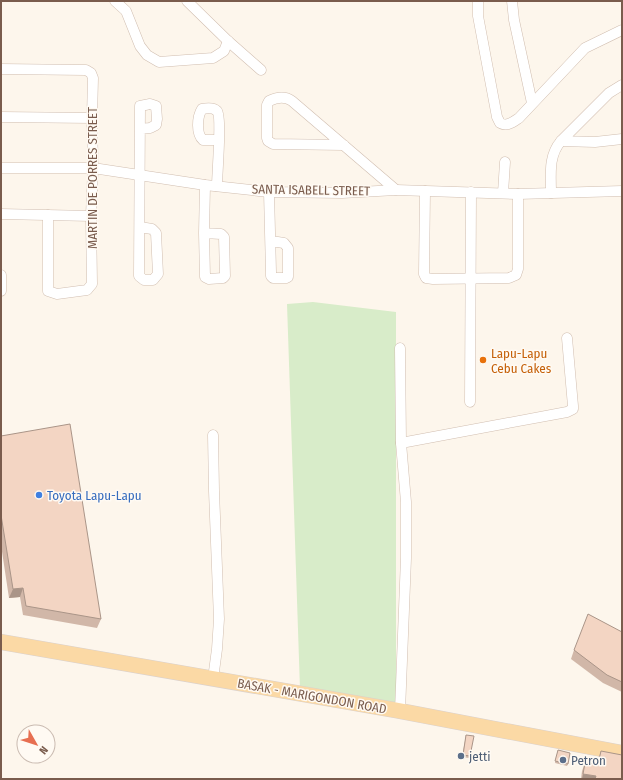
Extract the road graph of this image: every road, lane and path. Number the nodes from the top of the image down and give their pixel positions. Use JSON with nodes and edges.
{"nodes":[{"id":1,"x":116,"y":1,"type":"edge"},
{"id":2,"x":187,"y":1,"type":"edge"},
{"id":3,"x":478,"y":1,"type":"edge"},
{"id":4,"x":512,"y":1,"type":"edge"},
{"id":5,"x":622,"y":30,"type":"edge"},
{"id":6,"x":228,"y":41,"type":"junction"},
{"id":7,"x":1,"y":69,"type":"edge"},
{"id":8,"x":261,"y":70,"type":"dead end"},
{"id":9,"x":622,"y":85,"type":"edge"},
{"id":10,"x":532,"y":103,"type":"junction"},
{"id":11,"x":1,"y":117,"type":"edge"},
{"id":12,"x":92,"y":118,"type":"junction"},
{"id":13,"x":140,"y":129,"type":"dead end"},
{"id":14,"x":622,"y":139,"type":"edge"},
{"id":15,"x":219,"y":140,"type":"dead end"},
{"id":16,"x":561,"y":142,"type":"junction"},
{"id":17,"x":344,"y":145,"type":"junction"},
{"id":18,"x":505,"y":162,"type":"dead end"},
{"id":19,"x":1,"y":168,"type":"edge"},
{"id":20,"x":93,"y":168,"type":"junction"},
{"id":21,"x":139,"y":175,"type":"junction"},
{"id":22,"x":205,"y":185,"type":"junction"},
{"id":23,"x":217,"y":186,"type":"junction"},
{"id":24,"x":396,"y":190,"type":"junction"},
{"id":25,"x":622,"y":191,"type":"edge"},
{"id":26,"x":269,"y":192,"type":"junction"},
{"id":27,"x":425,"y":192,"type":"junction"},
{"id":28,"x":471,"y":192,"type":"junction"},
{"id":29,"x":503,"y":193,"type":"junction"},
{"id":30,"x":551,"y":193,"type":"junction"},
{"id":31,"x":518,"y":194,"type":"junction"},
{"id":32,"x":1,"y":214,"type":"edge"},
{"id":33,"x":48,"y":215,"type":"junction"},
{"id":34,"x":91,"y":216,"type":"junction"},
{"id":35,"x":140,"y":227,"type":"junction"},
{"id":36,"x":204,"y":233,"type":"junction"},
{"id":37,"x":271,"y":241,"type":"dead end"},
{"id":38,"x":1,"y":275,"type":"edge"},
{"id":39,"x":470,"y":279,"type":"junction"},
{"id":40,"x":1,"y":292,"type":"edge"},
{"id":41,"x":566,"y":338,"type":"dead end"},
{"id":42,"x":400,"y":348,"type":"dead end"},
{"id":43,"x":470,"y":402,"type":"dead end"},
{"id":44,"x":214,"y":435,"type":"dead end"},
{"id":45,"x":401,"y":443,"type":"junction"},
{"id":46,"x":1,"y":642,"type":"edge"},
{"id":47,"x":213,"y":679,"type":"junction"},
{"id":48,"x":400,"y":711,"type":"junction"},
{"id":49,"x":622,"y":753,"type":"edge"}],
"edges":[{"from":1,"to":6,"type":"street"},
{"from":2,"to":6,"type":"street"},
{"from":3,"to":10,"type":"street"},
{"from":4,"to":10,"type":"street"},
{"from":5,"to":10,"type":"street"},
{"from":6,"to":8,"type":"street"},
{"from":7,"to":12,"type":"street","name":"MARTIN DE PORRES STREET"},
{"from":9,"to":16,"type":"street"},
{"from":11,"to":12,"type":"street"},
{"from":12,"to":20,"type":"street","name":"MARTIN DE PORRES STREET"},
{"from":13,"to":21,"type":"street"},
{"from":14,"to":16,"type":"street"},
{"from":15,"to":23,"type":"street"},
{"from":16,"to":30,"type":"street"},
{"from":17,"to":17,"type":"street"},
{"from":17,"to":24,"type":"street"},
{"from":18,"to":29,"type":"street"},
{"from":19,"to":20,"type":"street","name":"SANTA ISABELL STREET"},
{"from":20,"to":21,"type":"street","name":"SANTA ISABELL STREET"},
{"from":20,"to":34,"type":"street","name":"MARTIN DE PORRES STREET"},
{"from":21,"to":22,"type":"street","name":"SANTA ISABELL STREET"},
{"from":21,"to":35,"type":"street"},
{"from":22,"to":23,"type":"street","name":"SANTA ISABELL STREET"},
{"from":22,"to":36,"type":"street"},
{"from":23,"to":26,"type":"street","name":"SANTA ISABELL STREET"},
{"from":24,"to":26,"type":"street","name":"SANTA ISABELL STREET"},
{"from":24,"to":27,"type":"street","name":"SANTA ISABELL STREET"},
{"from":25,"to":30,"type":"street","name":"SANTA ISABELL STREET"},
{"from":26,"to":37,"type":"street"},
{"from":27,"to":28,"type":"street","name":"SANTA ISABELL STREET"},
{"from":27,"to":39,"type":"street"},
{"from":28,"to":29,"type":"street","name":"SANTA ISABELL STREET"},
{"from":28,"to":39,"type":"street"},
{"from":29,"to":31,"type":"street","name":"SANTA ISABELL STREET"},
{"from":30,"to":31,"type":"street","name":"SANTA ISABELL STREET"},
{"from":31,"to":39,"type":"street"},
{"from":32,"to":33,"type":"street"},
{"from":33,"to":34,"type":"street"},
{"from":33,"to":34,"type":"street","name":"MARTIN DE PORRES STREET"},
{"from":35,"to":35,"type":"street"},
{"from":36,"to":36,"type":"street"},
{"from":38,"to":40,"type":"street"},
{"from":39,"to":43,"type":"street"},
{"from":41,"to":45,"type":"street"},
{"from":42,"to":45,"type":"street"},
{"from":44,"to":47,"type":"street"},
{"from":45,"to":48,"type":"street"},
{"from":46,"to":47,"type":"main road","name":"BASAK - MARIGONDON ROAD"},
{"from":47,"to":48,"type":"main road","name":"BASAK - MARIGONDON ROAD"},
{"from":48,"to":49,"type":"main road","name":"BASAK - MARIGONDON ROAD"}]}
